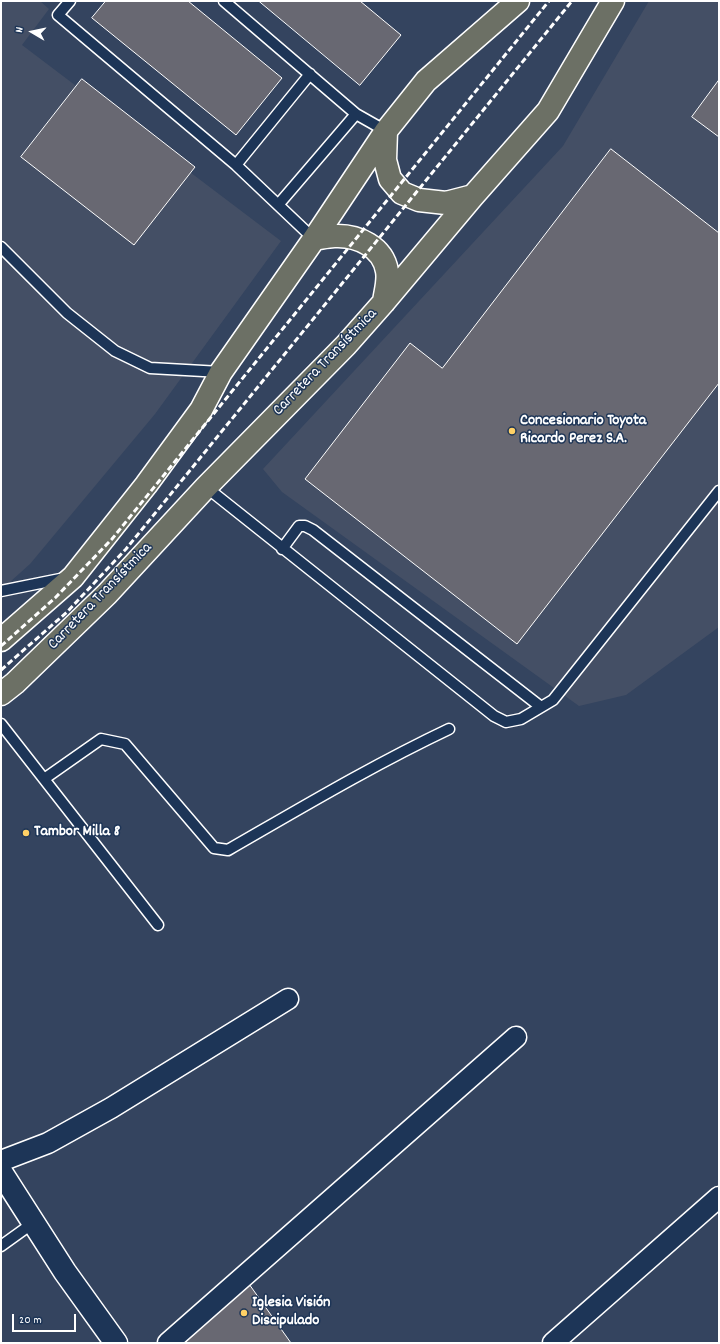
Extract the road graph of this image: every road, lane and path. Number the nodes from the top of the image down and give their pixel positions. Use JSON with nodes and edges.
{"nodes":[{"id":1,"x":70,"y":1,"type":"edge"},
{"id":2,"x":224,"y":1,"type":"edge"},
{"id":3,"x":518,"y":1,"type":"edge"},
{"id":4,"x":614,"y":1,"type":"edge"},
{"id":5,"x":310,"y":74,"type":"junction"},
{"id":6,"x":356,"y":114,"type":"junction"},
{"id":7,"x":386,"y":131,"type":"junction"},
{"id":8,"x":236,"y":165,"type":"junction"},
{"id":9,"x":473,"y":196,"type":"junction"},
{"id":10,"x":278,"y":206,"type":"junction"},
{"id":11,"x":314,"y":239,"type":"junction"},
{"id":12,"x":1,"y":246,"type":"edge"},
{"id":13,"x":384,"y":302,"type":"junction"},
{"id":14,"x":221,"y":372,"type":"junction"},
{"id":15,"x":206,"y":487,"type":"junction"},
{"id":16,"x":719,"y":491,"type":"edge"},
{"id":17,"x":282,"y":549,"type":"junction"},
{"id":18,"x":73,"y":577,"type":"junction"},
{"id":19,"x":1,"y":591,"type":"edge"},
{"id":20,"x":1,"y":640,"type":"edge"},
{"id":21,"x":1,"y":694,"type":"edge"},
{"id":22,"x":541,"y":707,"type":"junction"},
{"id":23,"x":1,"y":724,"type":"edge"},
{"id":24,"x":449,"y":729,"type":"dead end"},
{"id":25,"x":44,"y":779,"type":"junction"},
{"id":26,"x":158,"y":925,"type":"dead end"},
{"id":27,"x":288,"y":999,"type":"dead end"},
{"id":28,"x":516,"y":1037,"type":"dead end"},
{"id":29,"x":1,"y":1161,"type":"edge"},
{"id":30,"x":1,"y":1172,"type":"edge"},
{"id":31,"x":719,"y":1197,"type":"edge"},
{"id":32,"x":33,"y":1223,"type":"junction"},
{"id":33,"x":1,"y":1246,"type":"edge"},
{"id":34,"x":116,"y":1343,"type":"edge"},
{"id":35,"x":168,"y":1343,"type":"edge"},
{"id":36,"x":553,"y":1343,"type":"edge"}],
"edges":[{"from":1,"to":8,"type":"lane"},
{"from":2,"to":5,"type":"lane"},
{"from":3,"to":7,"type":"main road"},
{"from":4,"to":9,"type":"main road","name":"Carretera Transístmica"},
{"from":5,"to":6,"type":"lane"},
{"from":5,"to":8,"type":"lane"},
{"from":6,"to":7,"type":"lane"},
{"from":6,"to":10,"type":"lane"},
{"from":7,"to":9,"type":"main road"},
{"from":7,"to":11,"type":"main road"},
{"from":8,"to":10,"type":"lane"},
{"from":9,"to":13,"type":"main road","name":"Carretera Transístmica"},
{"from":10,"to":11,"type":"lane"},
{"from":11,"to":13,"type":"main road"},
{"from":11,"to":14,"type":"main road"},
{"from":12,"to":14,"type":"lane"},
{"from":13,"to":15,"type":"main road","name":"Carretera Transístmica"},
{"from":14,"to":18,"type":"main road"},
{"from":15,"to":17,"type":"lane"},
{"from":15,"to":21,"type":"main road","name":"Carretera Transístmica"},
{"from":16,"to":22,"type":"lane"},
{"from":17,"to":22,"type":"lane"},
{"from":17,"to":22,"type":"lane"},
{"from":18,"to":19,"type":"lane"},
{"from":18,"to":20,"type":"main road"},
{"from":23,"to":25,"type":"lane"},
{"from":24,"to":25,"type":"lane"},
{"from":25,"to":26,"type":"lane"},
{"from":27,"to":29,"type":"street"},
{"from":28,"to":35,"type":"street"},
{"from":30,"to":32,"type":"street"},
{"from":31,"to":36,"type":"street"},
{"from":32,"to":33,"type":"lane"},
{"from":32,"to":34,"type":"street"}]}
